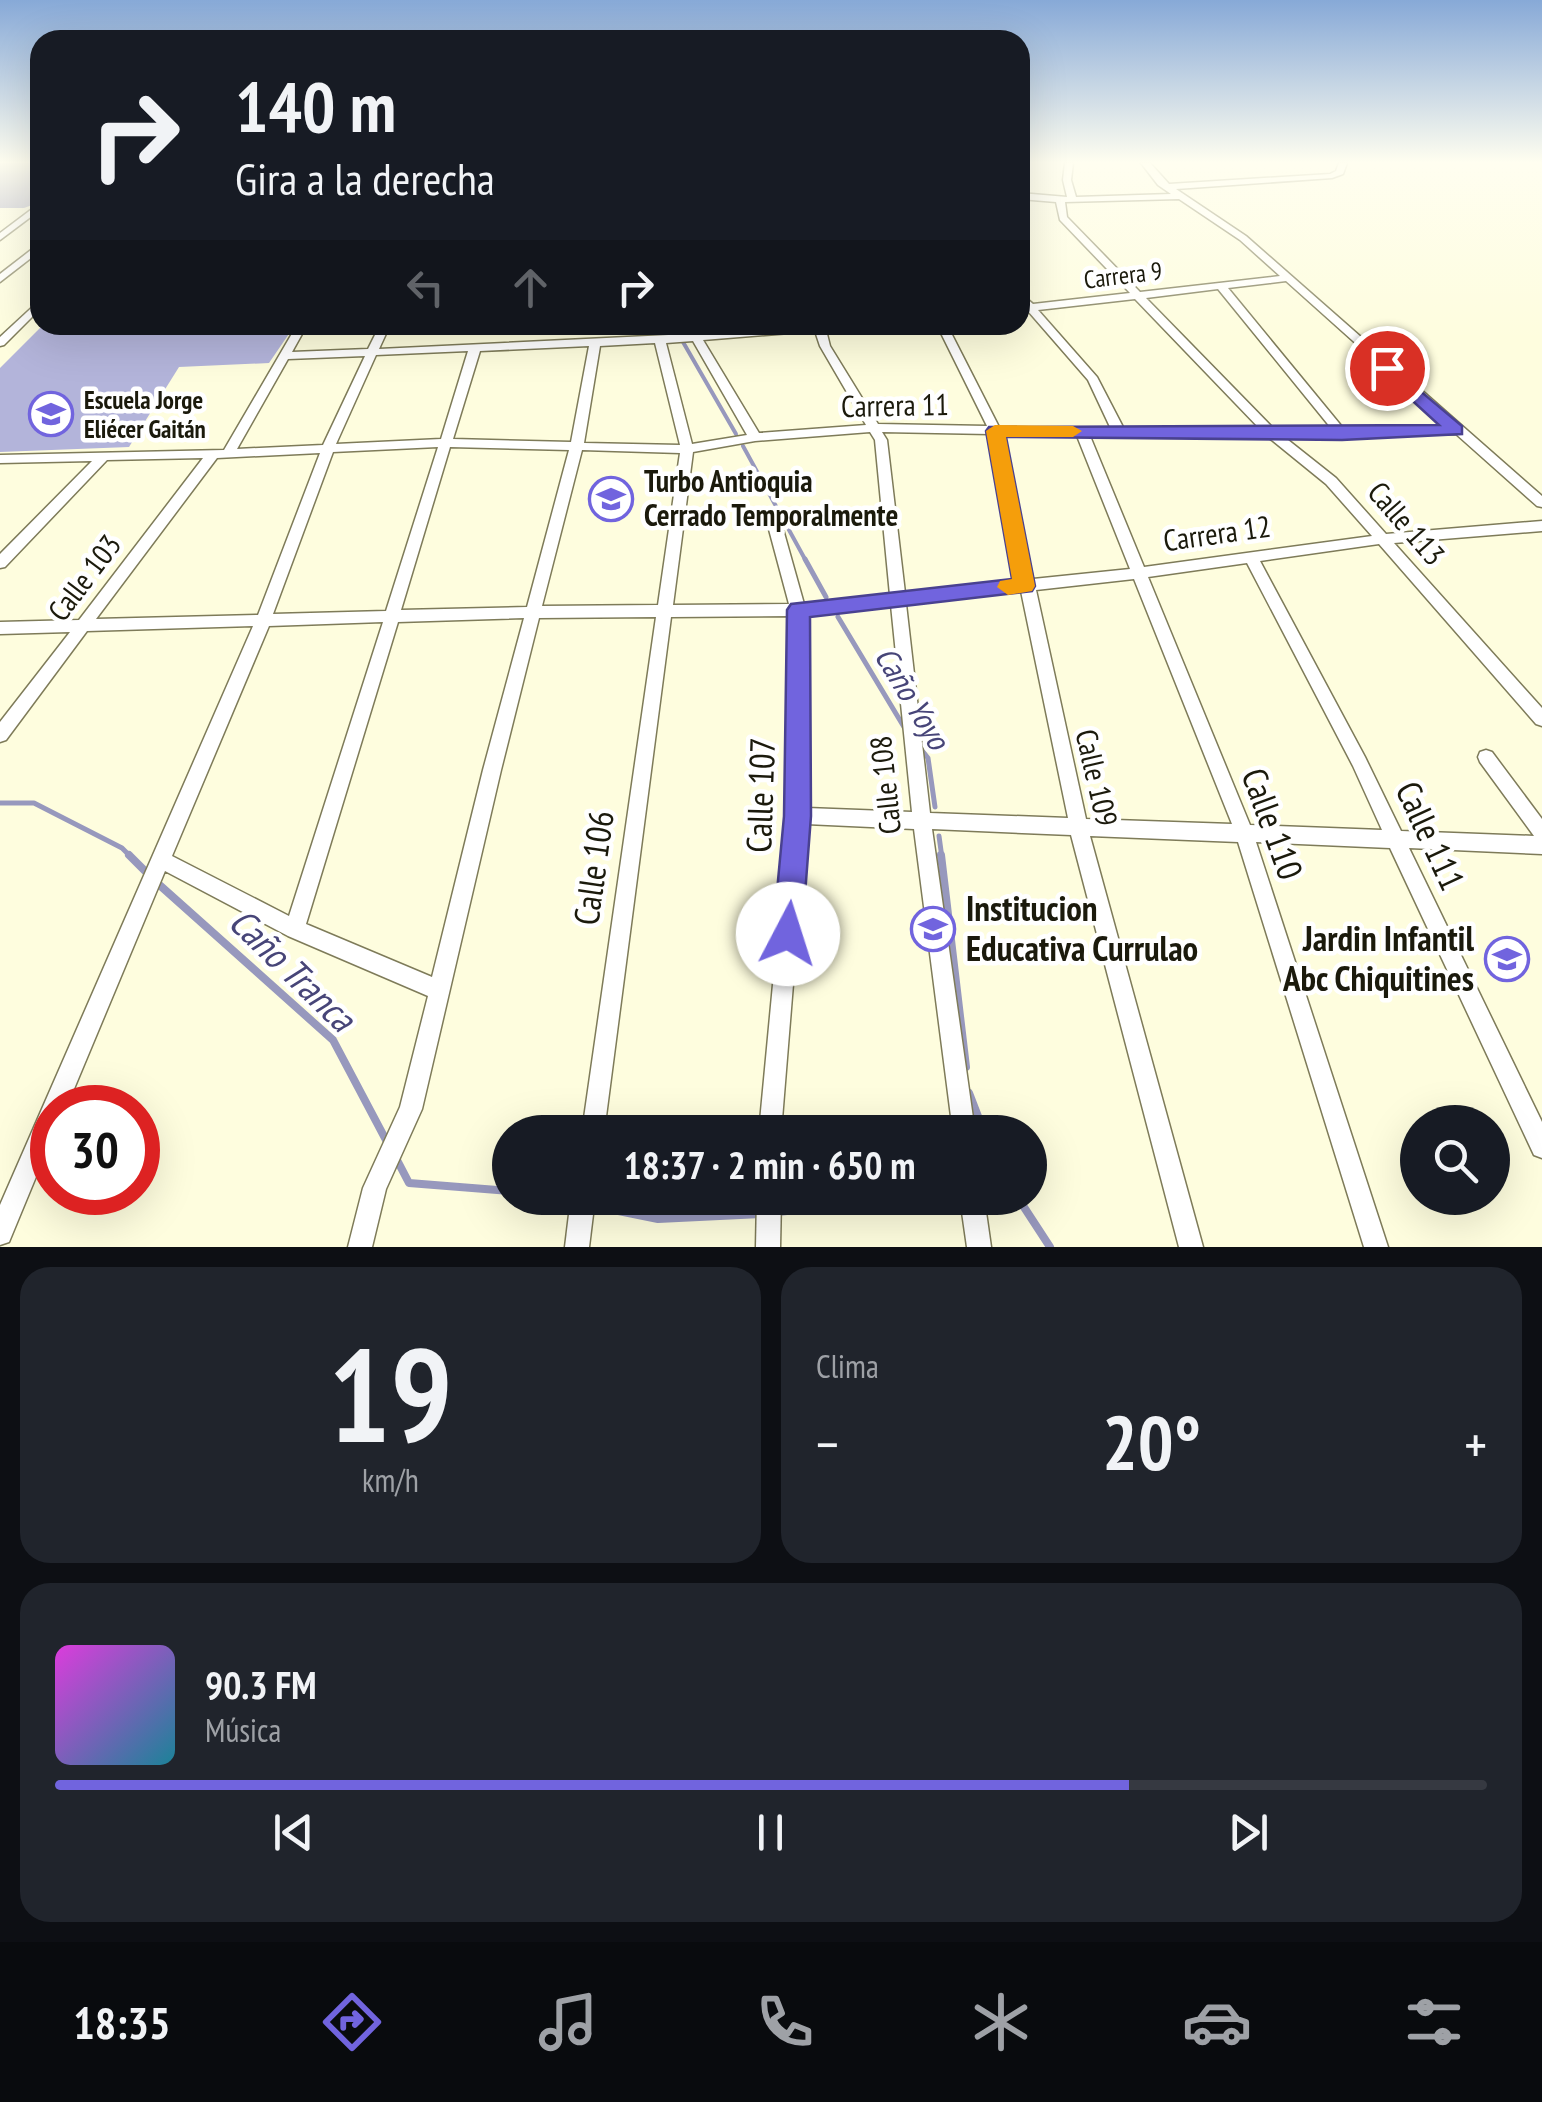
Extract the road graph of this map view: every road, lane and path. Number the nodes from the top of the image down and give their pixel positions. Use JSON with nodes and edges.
{"nodes":[{"id":1,"x":20,"y":221,"type":"edge"},
{"id":2,"x":1066,"y":221,"type":"edge"},
{"id":3,"x":1218,"y":221,"type":"edge"},
{"id":4,"x":0,"y":237,"type":"edge"},
{"id":5,"x":30,"y":254,"type":"edge"},
{"id":6,"x":1290,"y":278,"type":"junction"},
{"id":7,"x":0,"y":279,"type":"edge"},
{"id":8,"x":1220,"y":285,"type":"junction"},
{"id":9,"x":1142,"y":296,"type":"junction"},
{"id":10,"x":1030,"y":307,"type":"edge"},
{"id":11,"x":30,"y":312,"type":"edge"},
{"id":12,"x":1030,"y":313,"type":"edge"},
{"id":13,"x":3,"y":318,"type":"dead end"},
{"id":14,"x":23,"y":318,"type":"junction"},
{"id":15,"x":296,"y":335,"type":"edge"},
{"id":16,"x":380,"y":335,"type":"edge"},
{"id":17,"x":676,"y":335,"type":"edge"},
{"id":18,"x":695,"y":335,"type":"edge"},
{"id":19,"x":822,"y":335,"type":"edge"},
{"id":20,"x":947,"y":335,"type":"edge"},
{"id":21,"x":595,"y":340,"type":"junction"},
{"id":22,"x":660,"y":340,"type":"junction"},
{"id":23,"x":0,"y":343,"type":"edge"},
{"id":24,"x":474,"y":348,"type":"junction"},
{"id":25,"x":372,"y":353,"type":"junction"},
{"id":26,"x":284,"y":356,"type":"junction"},
{"id":27,"x":874,"y":428,"type":"junction"},
{"id":28,"x":1456,"y":430,"type":"junction"},
{"id":29,"x":995,"y":431,"type":"junction"},
{"id":30,"x":1082,"y":432,"type":"junction"},
{"id":31,"x":1120,"y":432,"type":"junction"},
{"id":32,"x":1271,"y":434,"type":"junction"},
{"id":33,"x":1342,"y":434,"type":"junction"},
{"id":34,"x":755,"y":437,"type":"junction"},
{"id":35,"x":443,"y":442,"type":"junction"},
{"id":36,"x":577,"y":445,"type":"junction"},
{"id":37,"x":329,"y":446,"type":"junction"},
{"id":38,"x":687,"y":449,"type":"junction"},
{"id":39,"x":220,"y":454,"type":"junction"},
{"id":40,"x":102,"y":457,"type":"junction"},
{"id":41,"x":1,"y":460,"type":"edge"},
{"id":42,"x":1542,"y":503,"type":"edge"},
{"id":43,"x":774,"y":522,"type":"dead end"},
{"id":44,"x":1542,"y":526,"type":"edge"},
{"id":45,"x":1382,"y":539,"type":"junction"},
{"id":46,"x":1250,"y":557,"type":"junction"},
{"id":47,"x":0,"y":563,"type":"edge"},
{"id":48,"x":1140,"y":573,"type":"junction"},
{"id":49,"x":1024,"y":586,"type":"junction"},
{"id":50,"x":900,"y":598,"type":"junction"},
{"id":51,"x":798,"y":610,"type":"junction"},
{"id":52,"x":532,"y":612,"type":"junction"},
{"id":53,"x":665,"y":612,"type":"junction"},
{"id":54,"x":390,"y":616,"type":"junction"},
{"id":55,"x":264,"y":619,"type":"junction"},
{"id":56,"x":0,"y":628,"type":"edge"},
{"id":57,"x":81,"y":628,"type":"junction"},
{"id":58,"x":1542,"y":719,"type":"edge"},
{"id":59,"x":0,"y":735,"type":"edge"},
{"id":60,"x":1486,"y":758,"type":"dead end"},
{"id":61,"x":798,"y":816,"type":"junction"},
{"id":62,"x":922,"y":820,"type":"junction"},
{"id":63,"x":1078,"y":830,"type":"junction"},
{"id":64,"x":1244,"y":833,"type":"junction"},
{"id":65,"x":1542,"y":834,"type":"edge"},
{"id":66,"x":1395,"y":840,"type":"junction"},
{"id":67,"x":1542,"y":845,"type":"edge"},
{"id":68,"x":161,"y":864,"type":"junction"},
{"id":69,"x":294,"y":930,"type":"junction"},
{"id":70,"x":439,"y":990,"type":"junction"},
{"id":71,"x":65,"y":1085,"type":"edge"},
{"id":72,"x":594,"y":1115,"type":"edge"},
{"id":73,"x":772,"y":1115,"type":"edge"},
{"id":74,"x":962,"y":1115,"type":"edge"},
{"id":75,"x":1542,"y":1147,"type":"edge"},
{"id":76,"x":30,"y":1165,"type":"edge"},
{"id":77,"x":769,"y":1215,"type":"edge"},
{"id":78,"x":974,"y":1215,"type":"edge"},
{"id":79,"x":0,"y":1234,"type":"edge"},
{"id":80,"x":768,"y":1241,"type":"edge"},
{"id":81,"x":360,"y":1247,"type":"edge"},
{"id":82,"x":978,"y":1247,"type":"edge"},
{"id":83,"x":1191,"y":1247,"type":"edge"},
{"id":84,"x":1376,"y":1247,"type":"edge"}],
"edges":[{"from":1,"to":4,"type":"street"},
{"from":2,"to":9,"type":"street","name":"Calle 113"},
{"from":3,"to":6,"type":"street"},
{"from":5,"to":7,"type":"street"},
{"from":6,"to":8,"type":"street","name":"Carrera 9"},
{"from":6,"to":28,"type":"street"},
{"from":8,"to":9,"type":"street","name":"Carrera 9"},
{"from":8,"to":33,"type":"street"},
{"from":9,"to":10,"type":"street","name":"Carrera 9"},
{"from":9,"to":32,"type":"street","name":"Calle 113"},
{"from":11,"to":14,"type":"street"},
{"from":12,"to":31,"type":"street"},
{"from":13,"to":14,"type":"street"},
{"from":14,"to":23,"type":"street"},
{"from":15,"to":26,"type":"street","name":"Calle 103"},
{"from":16,"to":25,"type":"street"},
{"from":17,"to":22,"type":"street"},
{"from":18,"to":34,"type":"street"},
{"from":19,"to":27,"type":"street","name":"Calle 108"},
{"from":20,"to":29,"type":"street","name":"Calle 109"},
{"from":21,"to":22,"type":"street"},
{"from":21,"to":24,"type":"street"},
{"from":21,"to":36,"type":"street"},
{"from":22,"to":38,"type":"street"},
{"from":24,"to":25,"type":"street"},
{"from":24,"to":35,"type":"street"},
{"from":25,"to":26,"type":"street"},
{"from":25,"to":37,"type":"street"},
{"from":26,"to":39,"type":"street","name":"Calle 103"},
{"from":27,"to":29,"type":"street","name":"Carrera 11"},
{"from":27,"to":34,"type":"street","name":"Carrera 11"},
{"from":27,"to":50,"type":"street","name":"Calle 108"},
{"from":28,"to":33,"type":"street","name":"Carrera 11"},
{"from":28,"to":42,"type":"street"},
{"from":29,"to":30,"type":"street","name":"Carrera 11"},
{"from":29,"to":49,"type":"street","name":"Calle 109"},
{"from":30,"to":31,"type":"street","name":"Carrera 11"},
{"from":30,"to":48,"type":"street","name":"Calle 110"},
{"from":31,"to":32,"type":"street","name":"Carrera 11"},
{"from":32,"to":33,"type":"street","name":"Carrera 11"},
{"from":32,"to":45,"type":"street","name":"Calle 113"},
{"from":34,"to":38,"type":"street","name":"Carrera 11"},
{"from":35,"to":36,"type":"street","name":"Carrera 11"},
{"from":35,"to":37,"type":"street","name":"Carrera 11"},
{"from":35,"to":54,"type":"street"},
{"from":36,"to":38,"type":"street","name":"Carrera 11"},
{"from":36,"to":52,"type":"street"},
{"from":37,"to":39,"type":"street","name":"Carrera 11"},
{"from":37,"to":55,"type":"street"},
{"from":38,"to":53,"type":"street","name":"Calle 106"},
{"from":39,"to":40,"type":"street","name":"Carrera 11"},
{"from":39,"to":57,"type":"street","name":"Calle 103"},
{"from":40,"to":41,"type":"street","name":"Carrera 11"},
{"from":40,"to":47,"type":"street"},
{"from":43,"to":51,"type":"street","name":"Calle 107"},
{"from":44,"to":45,"type":"street","name":"Carrera 12"},
{"from":45,"to":46,"type":"street","name":"Carrera 12"},
{"from":45,"to":58,"type":"street","name":"Calle 113"},
{"from":46,"to":48,"type":"street","name":"Carrera 12"},
{"from":46,"to":66,"type":"street","name":"Calle 111"},
{"from":48,"to":49,"type":"street","name":"Carrera 12"},
{"from":48,"to":64,"type":"street","name":"Calle 110"},
{"from":49,"to":50,"type":"street","name":"Carrera 12"},
{"from":49,"to":63,"type":"street","name":"Calle 109"},
{"from":50,"to":51,"type":"street","name":"Carrera 12"},
{"from":50,"to":62,"type":"street","name":"Calle 108"},
{"from":51,"to":53,"type":"street"},
{"from":51,"to":61,"type":"street","name":"Calle 107"},
{"from":52,"to":53,"type":"street"},
{"from":52,"to":54,"type":"street"},
{"from":52,"to":70,"type":"street"},
{"from":53,"to":72,"type":"street","name":"Calle 106"},
{"from":54,"to":55,"type":"street"},
{"from":54,"to":69,"type":"street"},
{"from":55,"to":57,"type":"street"},
{"from":55,"to":68,"type":"street"},
{"from":56,"to":57,"type":"street"},
{"from":57,"to":59,"type":"street","name":"Calle 103"},
{"from":60,"to":65,"type":"street"},
{"from":61,"to":62,"type":"street"},
{"from":61,"to":73,"type":"street","name":"Calle 107"},
{"from":62,"to":63,"type":"street"},
{"from":62,"to":74,"type":"street","name":"Calle 108"},
{"from":63,"to":64,"type":"street"},
{"from":63,"to":83,"type":"street","name":"Calle 109"},
{"from":64,"to":66,"type":"street"},
{"from":64,"to":84,"type":"street","name":"Calle 110"},
{"from":66,"to":67,"type":"street"},
{"from":66,"to":75,"type":"street","name":"Calle 111"},
{"from":68,"to":69,"type":"street"},
{"from":68,"to":71,"type":"street"},
{"from":69,"to":70,"type":"street"},
{"from":70,"to":81,"type":"street"},
{"from":76,"to":79,"type":"street"},
{"from":77,"to":80,"type":"street"},
{"from":78,"to":82,"type":"street"}]}
